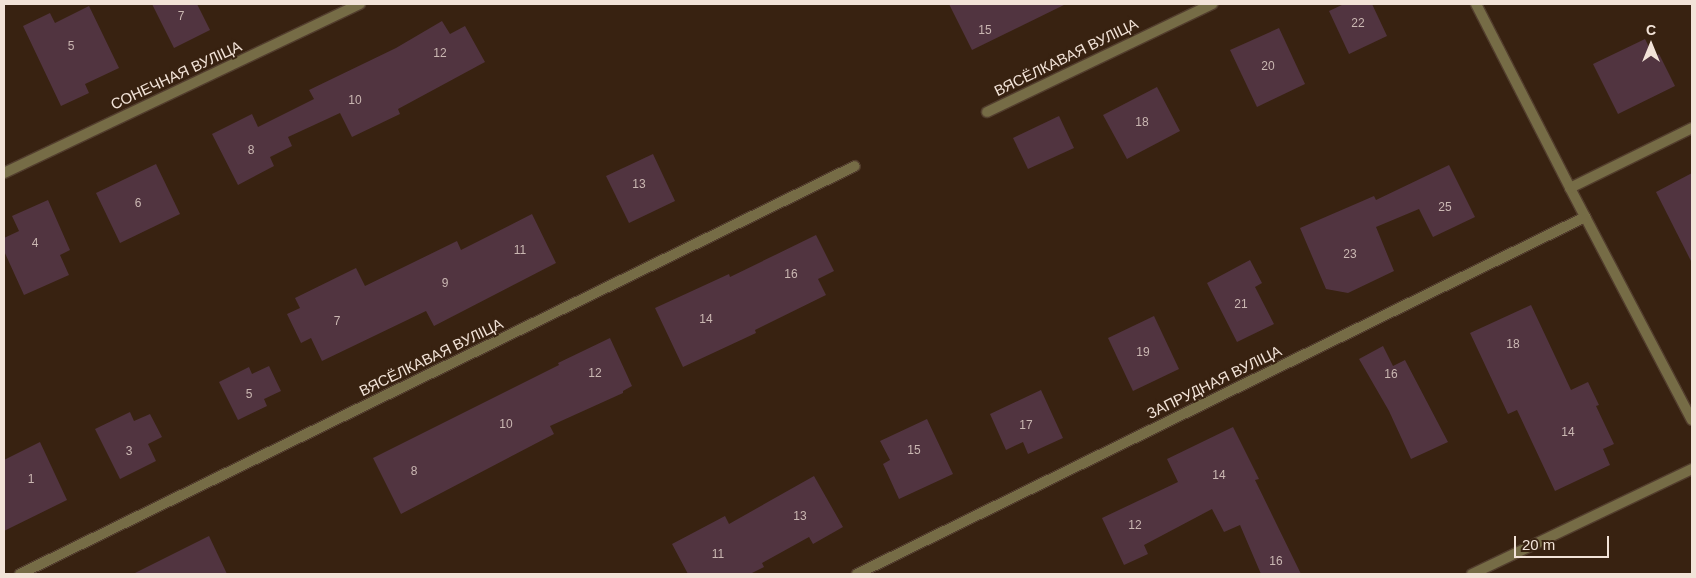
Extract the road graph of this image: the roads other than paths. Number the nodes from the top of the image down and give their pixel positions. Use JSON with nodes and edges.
{"nodes":[{"id":1,"x":360,"y":4,"type":"edge"},
{"id":2,"x":1212,"y":4,"type":"edge"},
{"id":3,"x":1476,"y":4,"type":"edge"},
{"id":4,"x":987,"y":112,"type":"dead end"},
{"id":5,"x":1692,"y":128,"type":"edge"},
{"id":6,"x":855,"y":166,"type":"dead end"},
{"id":7,"x":4,"y":173,"type":"edge"},
{"id":8,"x":1570,"y":188,"type":"junction"},
{"id":9,"x":1585,"y":217,"type":"junction"},
{"id":10,"x":1692,"y":420,"type":"edge"},
{"id":11,"x":1692,"y":469,"type":"edge"},
{"id":12,"x":20,"y":574,"type":"edge"},
{"id":13,"x":857,"y":574,"type":"edge"},
{"id":14,"x":1472,"y":574,"type":"edge"}],
"edges":[{"from":1,"to":7,"type":"street","name":"СОНЕЧНАЯ ВУЛІЦА"},
{"from":2,"to":4,"type":"street","name":"ВЯСЁЛКАВАЯ ВУЛІЦА"},
{"from":3,"to":8,"type":"street"},
{"from":5,"to":8,"type":"street"},
{"from":6,"to":12,"type":"street","name":"ВЯСЁЛКАВАЯ ВУЛІЦА"},
{"from":8,"to":9,"type":"street"},
{"from":9,"to":10,"type":"street"},
{"from":9,"to":13,"type":"street","name":"ЗАПРУДНАЯ ВУЛІЦА"},
{"from":11,"to":14,"type":"street"}]}
